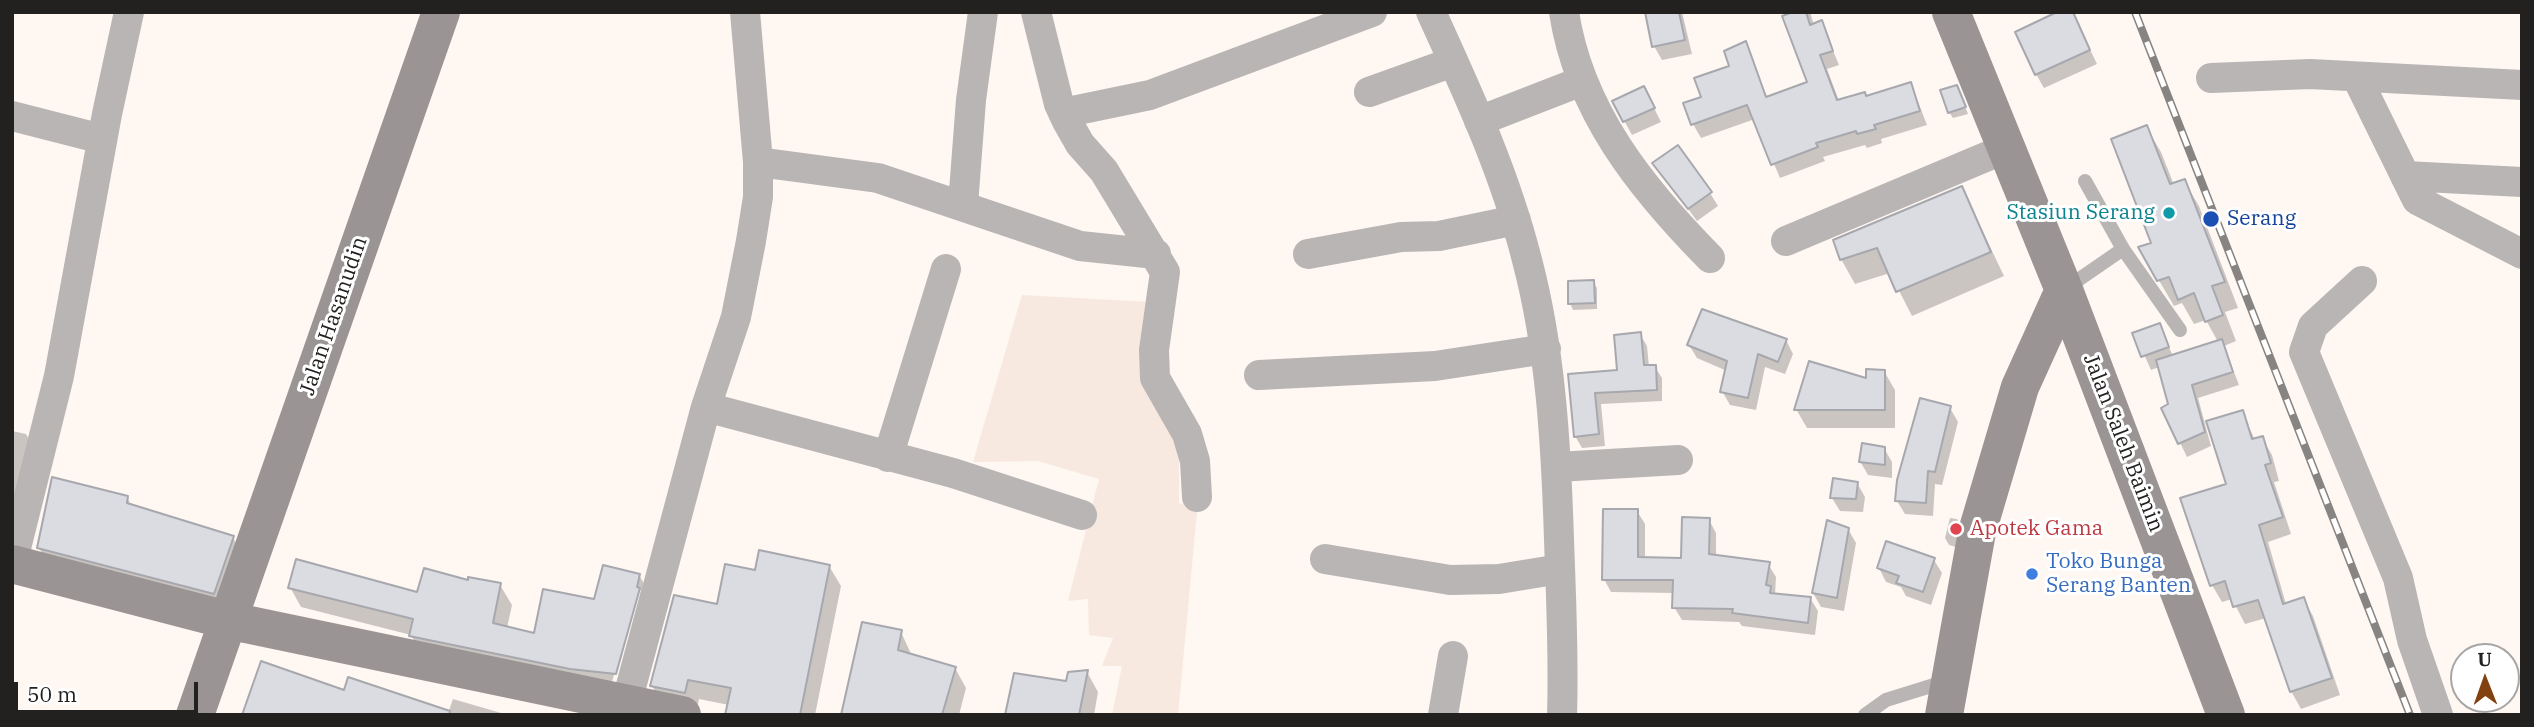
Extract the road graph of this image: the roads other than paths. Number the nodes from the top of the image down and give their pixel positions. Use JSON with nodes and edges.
{"nodes":[{"id":1,"x":130,"y":12,"type":"edge"},
{"id":2,"x":441,"y":12,"type":"edge"},
{"id":3,"x":745,"y":12,"type":"edge"},
{"id":4,"x":983,"y":12,"type":"edge"},
{"id":5,"x":1036,"y":12,"type":"edge"},
{"id":6,"x":1372,"y":12,"type":"edge"},
{"id":7,"x":1431,"y":12,"type":"edge"},
{"id":8,"x":1564,"y":12,"type":"edge"},
{"id":9,"x":1951,"y":12,"type":"edge"},
{"id":10,"x":1454,"y":62,"type":"junction"},
{"id":11,"x":2211,"y":78,"type":"dead end"},
{"id":12,"x":2357,"y":78,"type":"junction"},
{"id":13,"x":1582,"y":80,"type":"junction"},
{"id":14,"x":2522,"y":85,"type":"edge"},
{"id":15,"x":1368,"y":92,"type":"dead end"},
{"id":16,"x":1063,"y":113,"type":"junction"},
{"id":17,"x":12,"y":116,"type":"edge"},
{"id":18,"x":1479,"y":121,"type":"junction"},
{"id":19,"x":102,"y":139,"type":"junction"},
{"id":20,"x":2007,"y":148,"type":"junction"},
{"id":21,"x":758,"y":162,"type":"junction"},
{"id":22,"x":2405,"y":176,"type":"junction"},
{"id":23,"x":2085,"y":181,"type":"dead end"},
{"id":24,"x":2522,"y":182,"type":"edge"},
{"id":25,"x":963,"y":205,"type":"junction"},
{"id":26,"x":1516,"y":220,"type":"junction"},
{"id":27,"x":1786,"y":240,"type":"dead end"},
{"id":28,"x":2521,"y":244,"type":"edge"},
{"id":29,"x":2123,"y":249,"type":"junction"},
{"id":30,"x":1156,"y":254,"type":"junction"},
{"id":31,"x":1308,"y":254,"type":"dead end"},
{"id":32,"x":1710,"y":258,"type":"dead end"},
{"id":33,"x":946,"y":269,"type":"dead end"},
{"id":34,"x":2362,"y":281,"type":"dead end"},
{"id":35,"x":2064,"y":290,"type":"junction"},
{"id":36,"x":2180,"y":330,"type":"dead end"},
{"id":37,"x":1546,"y":349,"type":"junction"},
{"id":38,"x":1259,"y":375,"type":"dead end"},
{"id":39,"x":706,"y":407,"type":"junction"},
{"id":40,"x":888,"y":457,"type":"junction"},
{"id":41,"x":1678,"y":460,"type":"dead end"},
{"id":42,"x":1557,"y":467,"type":"junction"},
{"id":43,"x":1197,"y":497,"type":"dead end"},
{"id":44,"x":1082,"y":515,"type":"dead end"},
{"id":45,"x":1325,"y":559,"type":"dead end"},
{"id":46,"x":12,"y":564,"type":"edge"},
{"id":47,"x":1560,"y":569,"type":"junction"},
{"id":48,"x":231,"y":621,"type":"junction"},
{"id":49,"x":1453,"y":656,"type":"dead end"},
{"id":50,"x":1948,"y":697,"type":"edge"},
{"id":51,"x":627,"y":702,"type":"junction"},
{"id":52,"x":195,"y":715,"type":"edge"},
{"id":53,"x":682,"y":715,"type":"edge"},
{"id":54,"x":1443,"y":715,"type":"edge"},
{"id":55,"x":1562,"y":715,"type":"edge"},
{"id":56,"x":1865,"y":715,"type":"edge"},
{"id":57,"x":2226,"y":715,"type":"edge"},
{"id":58,"x":2438,"y":715,"type":"edge"}],
"edges":[{"from":1,"to":19,"type":"street"},
{"from":2,"to":48,"type":"main road","name":"Jalan Hasanudin"},
{"from":3,"to":21,"type":"street"},
{"from":4,"to":25,"type":"street"},
{"from":5,"to":16,"type":"street"},
{"from":6,"to":16,"type":"street"},
{"from":7,"to":10,"type":"street"},
{"from":8,"to":13,"type":"street"},
{"from":9,"to":20,"type":"main road","name":"Jalan Saleh Baimin"},
{"from":10,"to":15,"type":"street"},
{"from":10,"to":18,"type":"street"},
{"from":11,"to":12,"type":"street"},
{"from":12,"to":14,"type":"street"},
{"from":12,"to":22,"type":"street"},
{"from":13,"to":18,"type":"street"},
{"from":13,"to":32,"type":"street"},
{"from":16,"to":30,"type":"street"},
{"from":17,"to":19,"type":"street"},
{"from":18,"to":26,"type":"street"},
{"from":19,"to":46,"type":"street"},
{"from":20,"to":27,"type":"street"},
{"from":20,"to":35,"type":"main road","name":"Jalan Saleh Baimin"},
{"from":21,"to":25,"type":"street"},
{"from":21,"to":39,"type":"street"},
{"from":22,"to":24,"type":"street"},
{"from":22,"to":28,"type":"street"},
{"from":23,"to":29,"type":"lane"},
{"from":25,"to":30,"type":"street"},
{"from":26,"to":31,"type":"street"},
{"from":26,"to":37,"type":"street"},
{"from":29,"to":35,"type":"lane"},
{"from":29,"to":36,"type":"lane"},
{"from":30,"to":43,"type":"street"},
{"from":33,"to":40,"type":"street"},
{"from":34,"to":58,"type":"street"},
{"from":35,"to":50,"type":"main road"},
{"from":35,"to":57,"type":"main road","name":"Jalan Saleh Baimin"},
{"from":37,"to":38,"type":"street"},
{"from":37,"to":42,"type":"street"},
{"from":39,"to":40,"type":"street"},
{"from":39,"to":51,"type":"street"},
{"from":40,"to":44,"type":"street"},
{"from":41,"to":42,"type":"street"},
{"from":42,"to":47,"type":"street"},
{"from":45,"to":47,"type":"street"},
{"from":46,"to":48,"type":"main road"},
{"from":47,"to":55,"type":"street"},
{"from":48,"to":51,"type":"main road"},
{"from":48,"to":52,"type":"main road","name":"Jalan Hasanudin"},
{"from":49,"to":54,"type":"street"},
{"from":50,"to":56,"type":"lane"},
{"from":51,"to":53,"type":"main road"}]}
